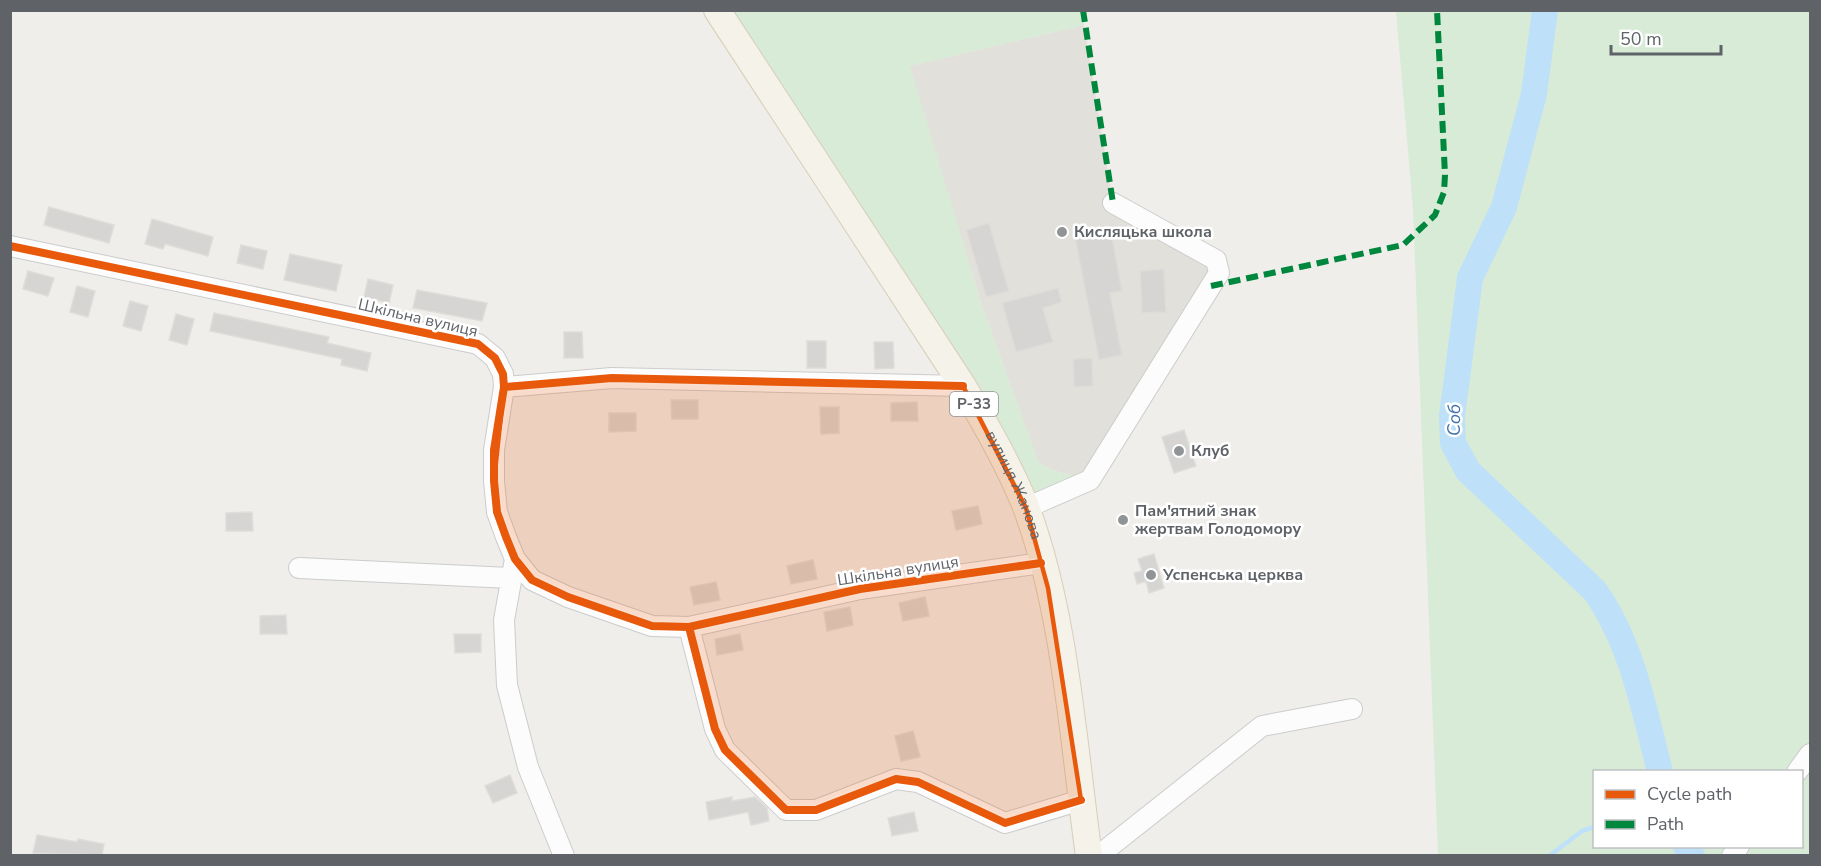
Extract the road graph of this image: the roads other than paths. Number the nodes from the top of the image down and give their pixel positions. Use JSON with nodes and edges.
{"nodes":[{"id":1,"x":717,"y":10,"type":"edge"},
{"id":2,"x":1113,"y":203,"type":"dead end"},
{"id":3,"x":10,"y":246,"type":"edge"},
{"id":4,"x":963,"y":386,"type":"junction"},
{"id":5,"x":504,"y":387,"type":"junction"},
{"id":6,"x":1026,"y":508,"type":"junction"},
{"id":7,"x":1041,"y":563,"type":"junction"},
{"id":8,"x":299,"y":568,"type":"dead end"},
{"id":9,"x":514,"y":569,"type":"junction"},
{"id":10,"x":688,"y":627,"type":"junction"},
{"id":11,"x":1352,"y":709,"type":"dead end"},
{"id":12,"x":1810,"y":754,"type":"edge"},
{"id":13,"x":1798,"y":770,"type":"edge"},
{"id":14,"x":1081,"y":800,"type":"junction"},
{"id":15,"x":564,"y":855,"type":"edge"},
{"id":16,"x":1089,"y":855,"type":"edge"},
{"id":17,"x":1098,"y":855,"type":"edge"}],
"edges":[{"from":1,"to":4,"type":"main road","name":"вулиця Жанова","number":"Р-33"},
{"from":2,"to":6,"type":"street"},
{"from":3,"to":5,"type":"street","name":"Шкільна вулиця"},
{"from":4,"to":5,"type":"street"},
{"from":4,"to":6,"type":"main road","name":"вулиця Жанова","number":"Р-33"},
{"from":5,"to":9,"type":"street","name":"Шкільна вулиця"},
{"from":6,"to":7,"type":"main road","name":"вулиця Жанова","number":"Р-33"},
{"from":7,"to":10,"type":"street","name":"Шкільна вулиця"},
{"from":7,"to":14,"type":"main road","name":"вулиця Жанова","number":"Р-33"},
{"from":8,"to":9,"type":"street"},
{"from":9,"to":10,"type":"street","name":"Шкільна вулиця"},
{"from":9,"to":15,"type":"street"},
{"from":10,"to":14,"type":"street"},
{"from":11,"to":17,"type":"street"},
{"from":12,"to":13,"type":"street"},
{"from":14,"to":16,"type":"main road","name":"вулиця Жанова","number":"Р-33"}]}
